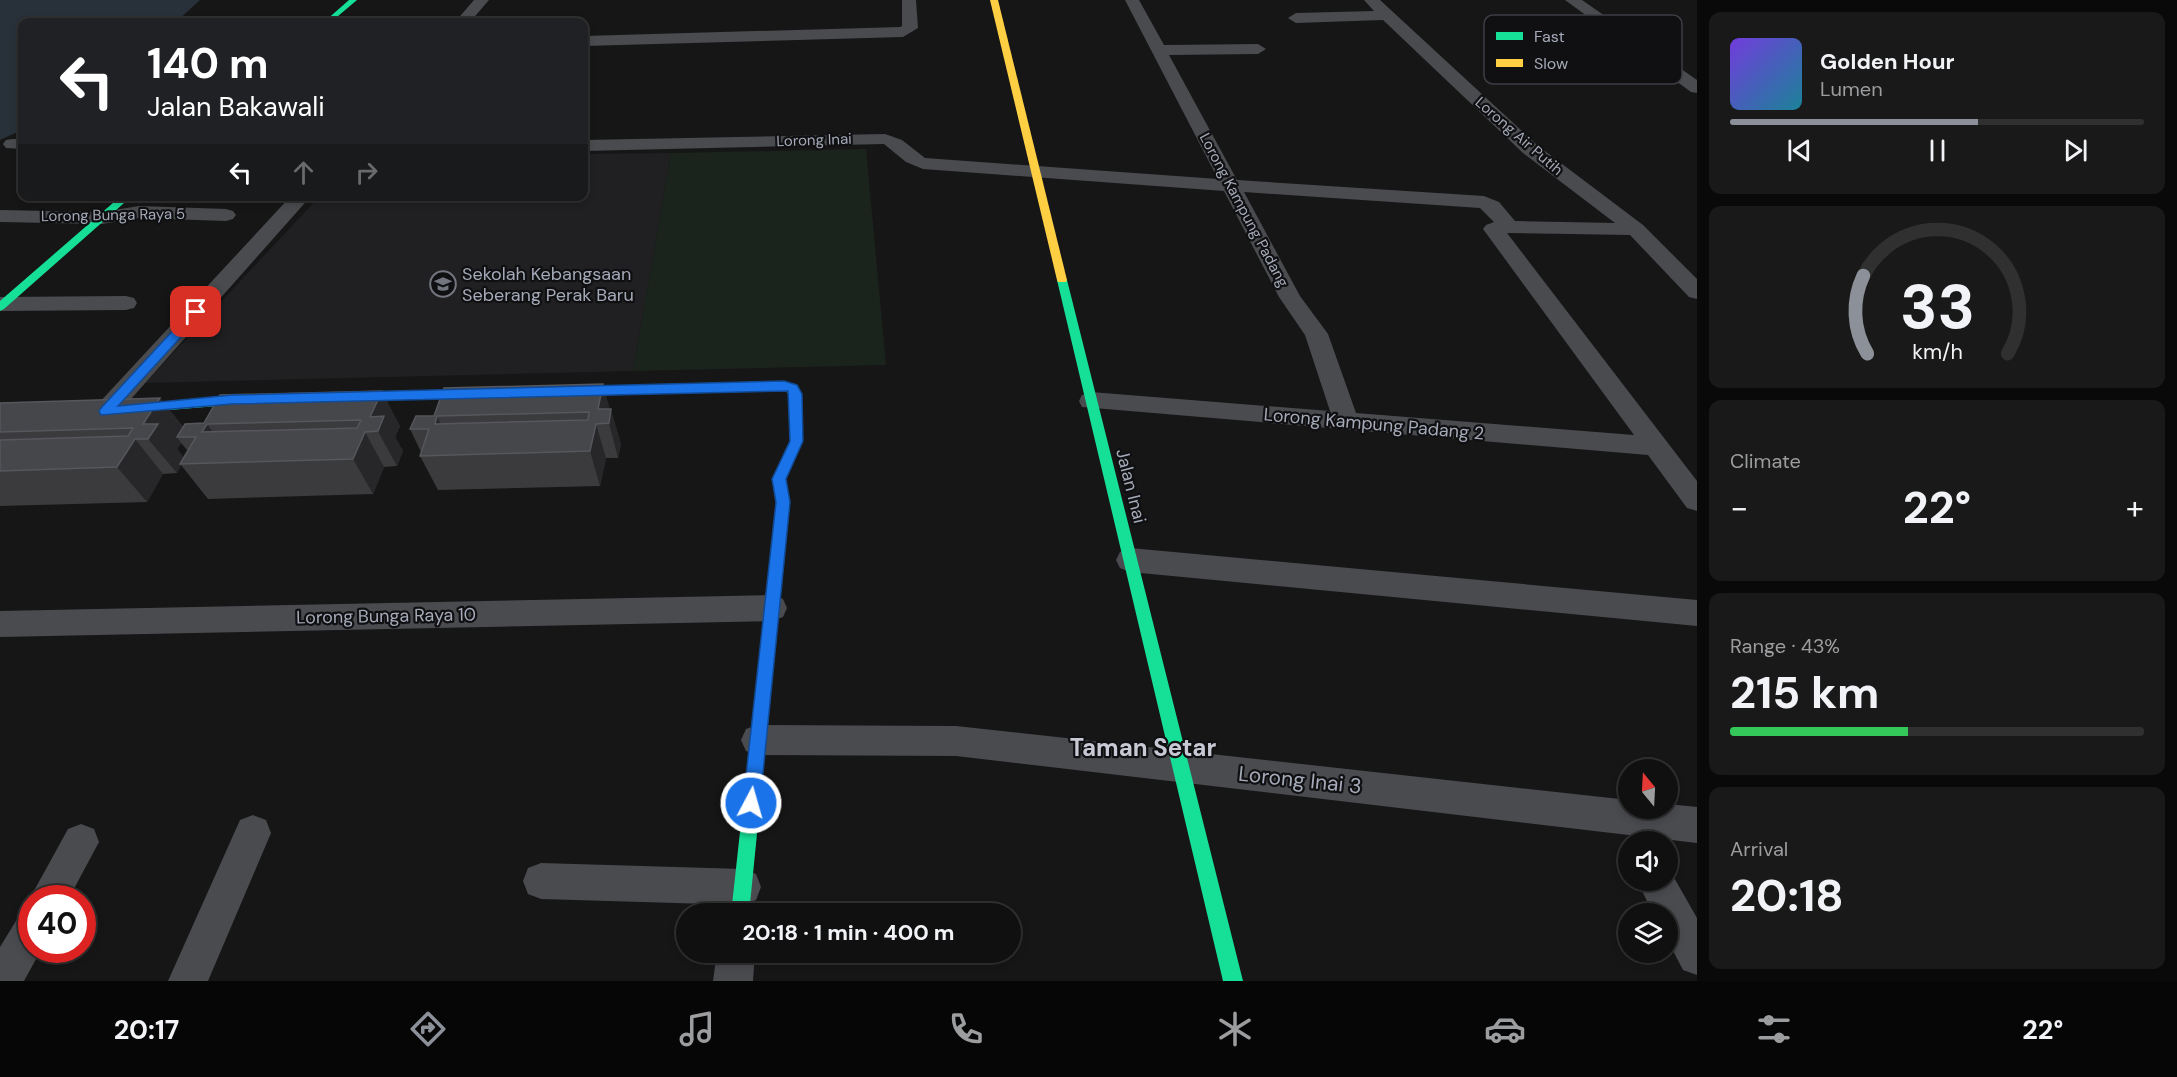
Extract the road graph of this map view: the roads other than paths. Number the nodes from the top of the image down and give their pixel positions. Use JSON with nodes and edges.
{"nodes":[{"id":1,"x":353,"y":0,"type":"edge"},
{"id":2,"x":482,"y":0,"type":"edge"},
{"id":3,"x":909,"y":0,"type":"edge"},
{"id":4,"x":994,"y":0,"type":"edge"},
{"id":5,"x":1132,"y":0,"type":"edge"},
{"id":6,"x":1371,"y":0,"type":"edge"},
{"id":7,"x":1572,"y":0,"type":"edge"},
{"id":8,"x":1387,"y":15,"type":"junction"},
{"id":9,"x":1593,"y":15,"type":"edge"},
{"id":10,"x":332,"y":18,"type":"edge"},
{"id":11,"x":466,"y":18,"type":"edge"},
{"id":12,"x":1296,"y":18,"type":"dead end"},
{"id":13,"x":588,"y":41,"type":"edge"},
{"id":14,"x":1258,"y":49,"type":"dead end"},
{"id":15,"x":1159,"y":50,"type":"junction"},
{"id":16,"x":1682,"y":77,"type":"edge"},
{"id":17,"x":1697,"y":88,"type":"edge"},
{"id":18,"x":588,"y":146,"type":"edge"},
{"id":19,"x":1036,"y":173,"type":"junction"},
{"id":20,"x":1230,"y":184,"type":"junction"},
{"id":21,"x":121,"y":201,"type":"edge"},
{"id":22,"x":297,"y":201,"type":"edge"},
{"id":23,"x":226,"y":215,"type":"dead end"},
{"id":24,"x":0,"y":216,"type":"edge"},
{"id":25,"x":102,"y":218,"type":"junction"},
{"id":26,"x":1509,"y":227,"type":"junction"},
{"id":27,"x":1636,"y":229,"type":"junction"},
{"id":28,"x":1697,"y":292,"type":"edge"},
{"id":29,"x":126,"y":303,"type":"dead end"},
{"id":30,"x":1,"y":305,"type":"edge"},
{"id":31,"x":543,"y":392,"type":"edge"},
{"id":32,"x":496,"y":393,"type":"edge"},
{"id":33,"x":323,"y":397,"type":"edge"},
{"id":34,"x":278,"y":398,"type":"edge"},
{"id":35,"x":1091,"y":401,"type":"junction"},
{"id":36,"x":98,"y":412,"type":"joint"},
{"id":37,"x":1346,"y":422,"type":"junction"},
{"id":38,"x":1656,"y":446,"type":"junction"},
{"id":39,"x":1697,"y":501,"type":"edge"},
{"id":40,"x":1130,"y":560,"type":"junction"},
{"id":41,"x":772,"y":609,"type":"junction"},
{"id":42,"x":1697,"y":614,"type":"edge"},
{"id":43,"x":0,"y":624,"type":"edge"},
{"id":44,"x":758,"y":740,"type":"junction"},
{"id":45,"x":1182,"y":767,"type":"junction"},
{"id":46,"x":1697,"y":825,"type":"edge"},
{"id":47,"x":1626,"y":829,"type":"edge"},
{"id":48,"x":253,"y":832,"type":"dead end"},
{"id":49,"x":81,"y":842,"type":"dead end"},
{"id":50,"x":541,"y":881,"type":"dead end"},
{"id":51,"x":56,"y":885,"type":"edge"},
{"id":52,"x":1661,"y":891,"type":"edge"},
{"id":53,"x":741,"y":900,"type":"edge"},
{"id":54,"x":18,"y":953,"type":"edge"},
{"id":55,"x":1697,"y":956,"type":"edge"},
{"id":56,"x":735,"y":963,"type":"edge"},
{"id":57,"x":2,"y":981,"type":"edge"},
{"id":58,"x":188,"y":981,"type":"edge"},
{"id":59,"x":733,"y":981,"type":"edge"},
{"id":60,"x":1233,"y":981,"type":"edge"}],
"edges":[{"from":1,"to":10,"type":"street"},
{"from":2,"to":11,"type":"street"},
{"from":3,"to":13,"type":"street"},
{"from":4,"to":19,"type":"street","name":"Jalan Inai"},
{"from":5,"to":15,"type":"street","name":"Lorong Kampung Padang"},
{"from":6,"to":8,"type":"street","name":"Lorong Air Putih"},
{"from":7,"to":9,"type":"street"},
{"from":8,"to":12,"type":"street"},
{"from":8,"to":27,"type":"street","name":"Lorong Air Putih"},
{"from":14,"to":15,"type":"street"},
{"from":15,"to":20,"type":"street","name":"Lorong Kampung Padang"},
{"from":16,"to":17,"type":"street"},
{"from":18,"to":19,"type":"street","name":"Lorong Inai"},
{"from":19,"to":20,"type":"street","name":"Lorong Inai"},
{"from":19,"to":35,"type":"street","name":"Jalan Inai"},
{"from":20,"to":26,"type":"street","name":"Lorong Inai"},
{"from":20,"to":37,"type":"street","name":"Lorong Kampung Padang"},
{"from":21,"to":25,"type":"street"},
{"from":22,"to":36,"type":"street"},
{"from":23,"to":25,"type":"street","name":"Lorong Bunga Raya 5"},
{"from":24,"to":25,"type":"street","name":"Lorong Bunga Raya 5"},
{"from":25,"to":30,"type":"street"},
{"from":26,"to":27,"type":"street"},
{"from":26,"to":38,"type":"street"},
{"from":27,"to":28,"type":"street","name":"Lorong Air Putih"},
{"from":29,"to":30,"type":"street"},
{"from":31,"to":41,"type":"street"},
{"from":32,"to":33,"type":"street"},
{"from":34,"to":36,"type":"street"},
{"from":35,"to":37,"type":"street","name":"Lorong Kampung Padang 2"},
{"from":35,"to":40,"type":"street","name":"Jalan Inai"},
{"from":37,"to":38,"type":"street","name":"Lorong Kampung Padang 2"},
{"from":38,"to":39,"type":"street"},
{"from":40,"to":42,"type":"street"},
{"from":40,"to":45,"type":"street","name":"Jalan Inai"},
{"from":41,"to":43,"type":"street","name":"Lorong Bunga Raya 10"},
{"from":41,"to":44,"type":"street"},
{"from":44,"to":45,"type":"street","name":"Lorong Inai 3"},
{"from":44,"to":53,"type":"street"},
{"from":45,"to":47,"type":"street","name":"Lorong Inai 3"},
{"from":45,"to":60,"type":"street","name":"Jalan Inai"},
{"from":46,"to":47,"type":"street","name":"Lorong Inai 3"},
{"from":48,"to":58,"type":"street"},
{"from":49,"to":51,"type":"street"},
{"from":50,"to":53,"type":"street"},
{"from":52,"to":55,"type":"street"},
{"from":54,"to":57,"type":"street"},
{"from":56,"to":59,"type":"street"}]}
